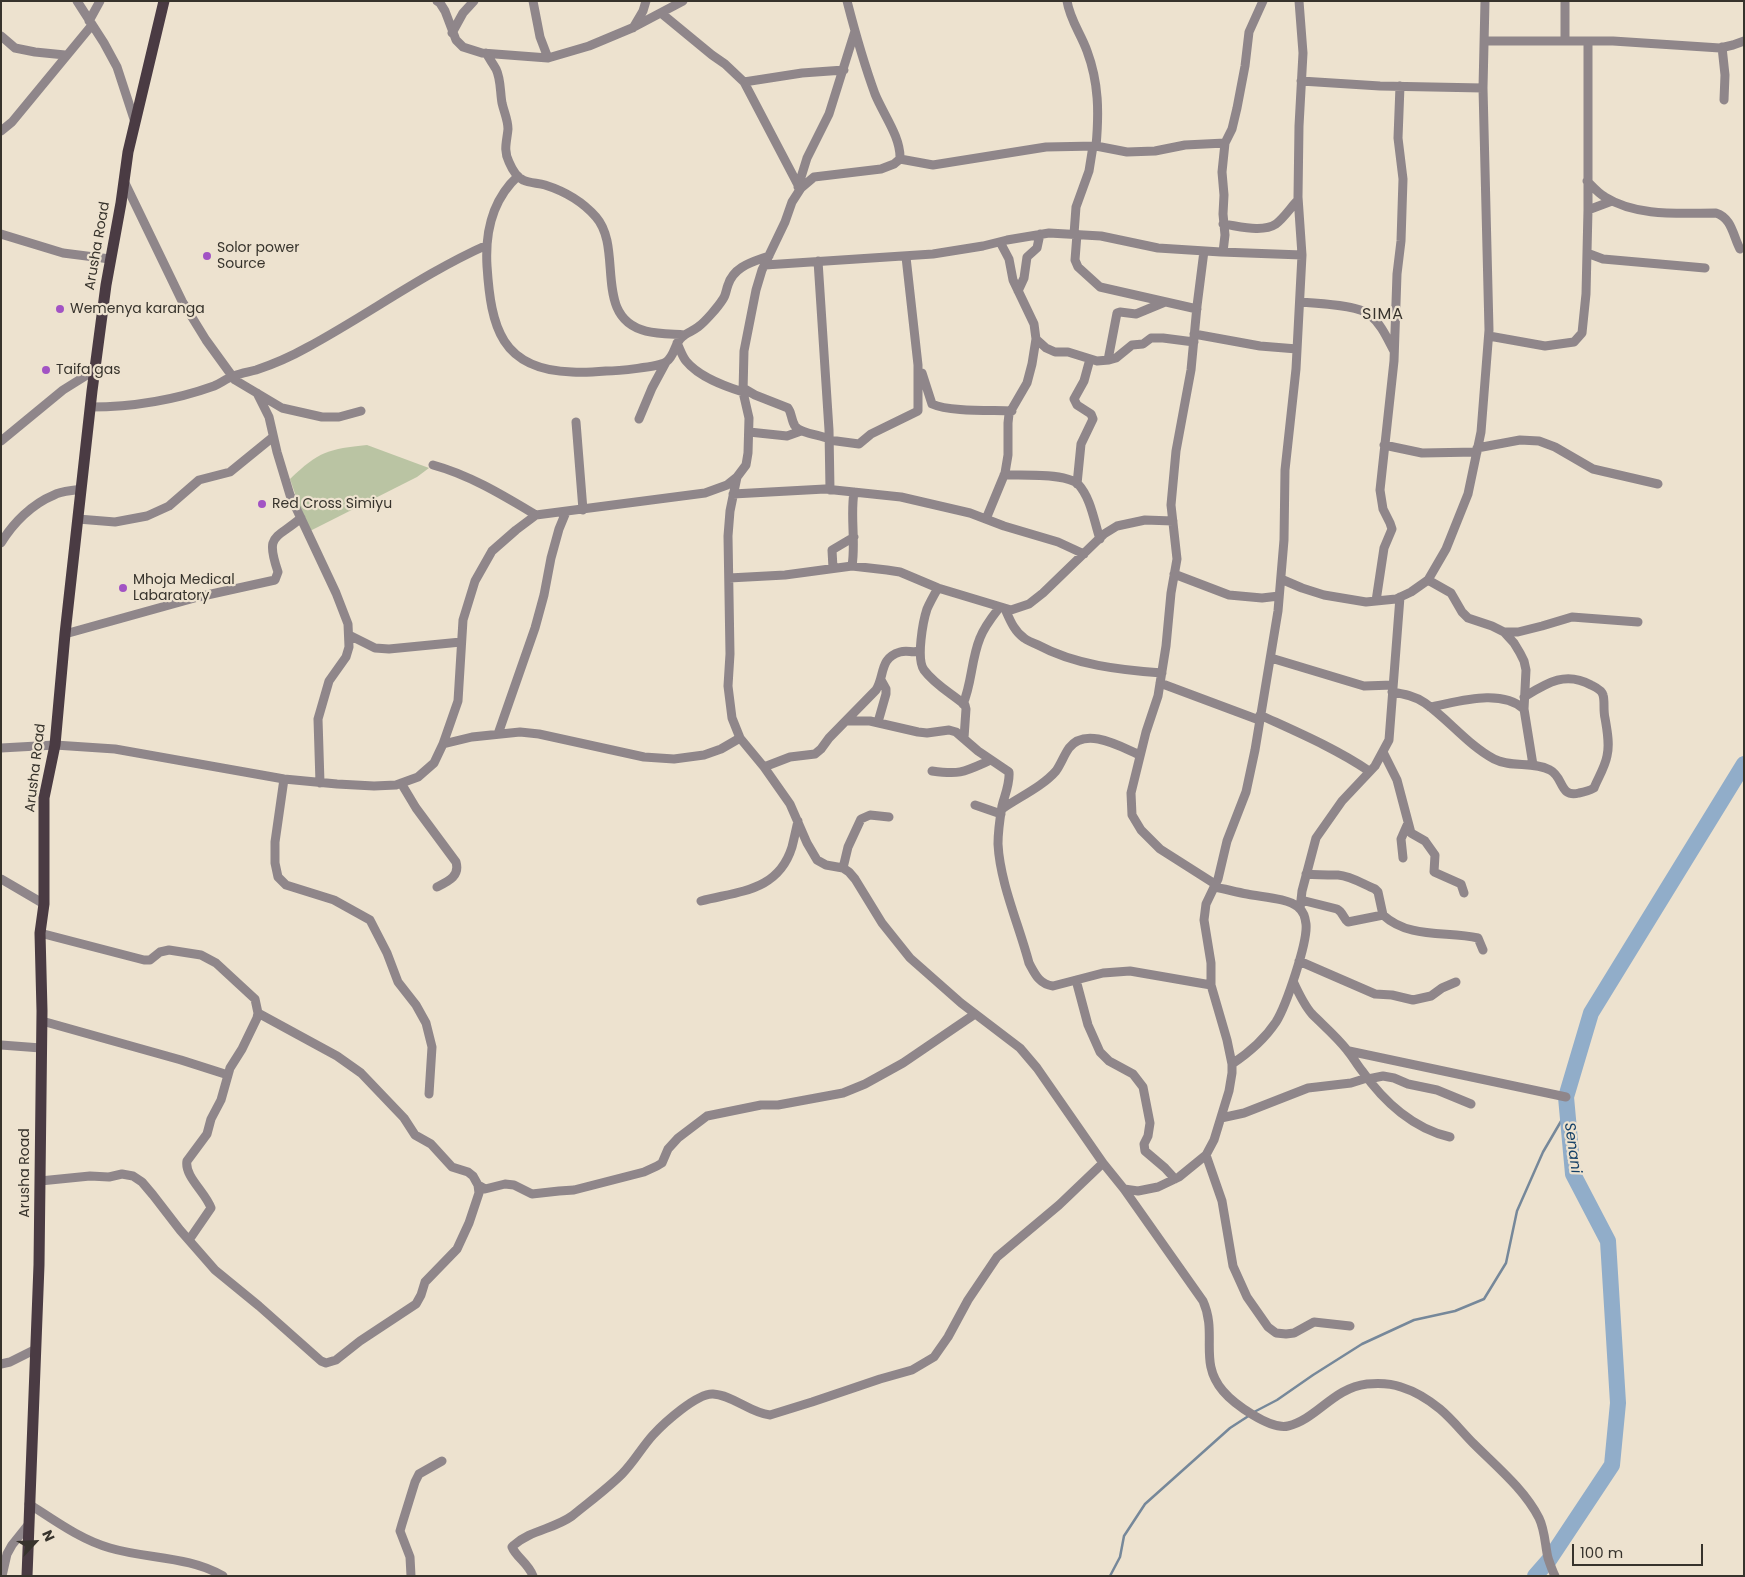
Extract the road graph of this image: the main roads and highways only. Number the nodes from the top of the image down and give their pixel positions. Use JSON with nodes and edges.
{"nodes":[{"id":1,"x":164,"y":1,"type":"edge"},
{"id":2,"x":26,"y":1576,"type":"edge"}],
"edges":[{"from":1,"to":2,"type":"main road","name":"Arusha Road"}]}
